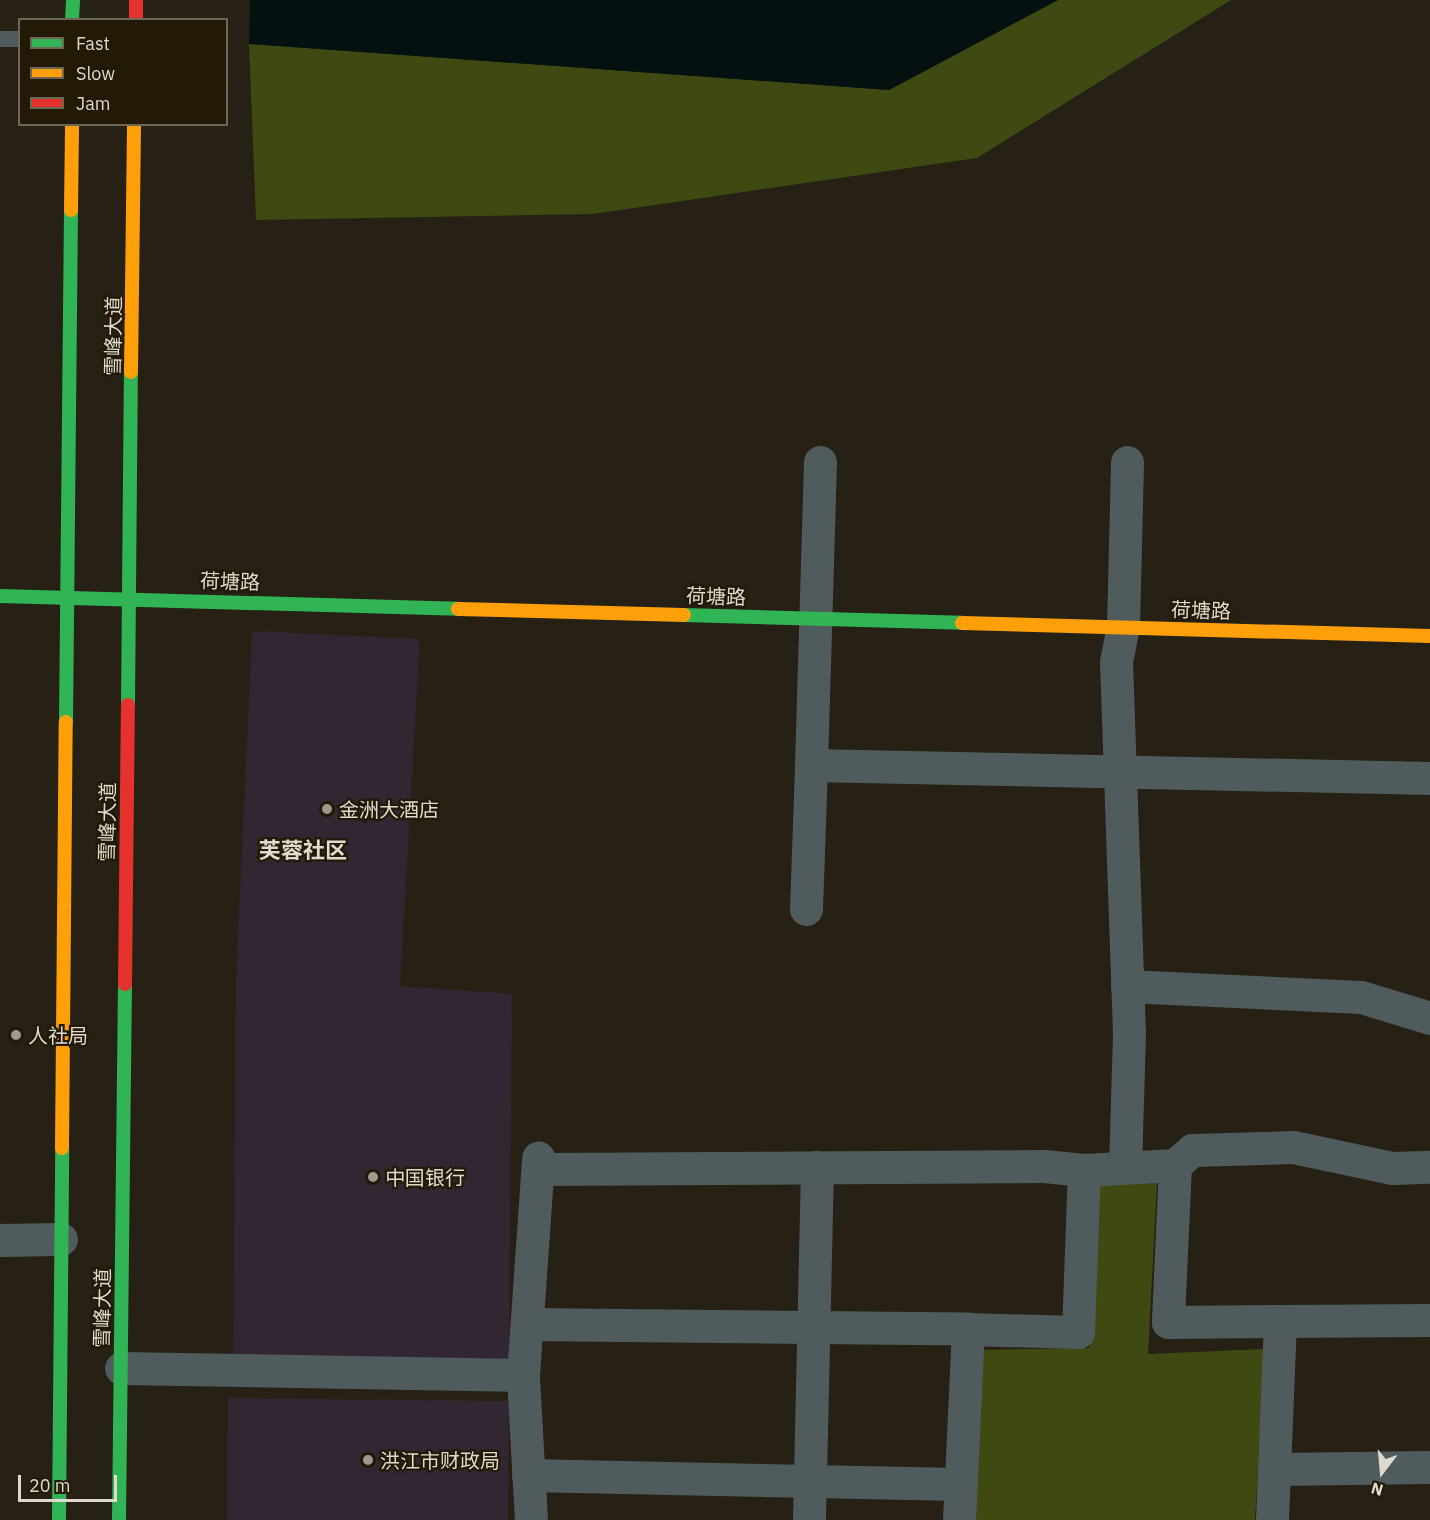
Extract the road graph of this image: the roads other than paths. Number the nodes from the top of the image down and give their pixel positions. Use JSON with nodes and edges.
{"nodes":[{"id":1,"x":73,"y":0,"type":"edge"},
{"id":2,"x":136,"y":0,"type":"edge"},
{"id":3,"x":72,"y":18,"type":"edge"},
{"id":4,"x":136,"y":18,"type":"edge"},
{"id":5,"x":0,"y":39,"type":"edge"},
{"id":6,"x":18,"y":39,"type":"edge"},
{"id":7,"x":72,"y":126,"type":"edge"},
{"id":8,"x":134,"y":126,"type":"edge"},
{"id":9,"x":820,"y":462,"type":"dead end"},
{"id":10,"x":1127,"y":462,"type":"dead end"},
{"id":11,"x":0,"y":596,"type":"edge"},
{"id":12,"x":69,"y":597,"type":"junction"},
{"id":13,"x":129,"y":598,"type":"junction"},
{"id":14,"x":816,"y":618,"type":"junction"},
{"id":15,"x":1123,"y":627,"type":"junction"},
{"id":16,"x":1430,"y":636,"type":"edge"},
{"id":17,"x":811,"y":765,"type":"junction"},
{"id":18,"x":1120,"y":772,"type":"junction"},
{"id":19,"x":1430,"y":778,"type":"edge"},
{"id":20,"x":806,"y":909,"type":"dead end"},
{"id":21,"x":1127,"y":986,"type":"junction"},
{"id":22,"x":1430,"y":1018,"type":"edge"},
{"id":23,"x":1175,"y":1165,"type":"junction"},
{"id":24,"x":817,"y":1167,"type":"junction"},
{"id":25,"x":1430,"y":1167,"type":"edge"},
{"id":26,"x":1125,"y":1168,"type":"junction"},
{"id":27,"x":1084,"y":1170,"type":"junction"},
{"id":28,"x":61,"y":1239,"type":"junction"},
{"id":29,"x":0,"y":1240,"type":"edge"},
{"id":30,"x":1430,"y":1320,"type":"edge"},
{"id":31,"x":1280,"y":1321,"type":"junction"},
{"id":32,"x":526,"y":1324,"type":"junction"},
{"id":33,"x":813,"y":1327,"type":"junction"},
{"id":34,"x":968,"y":1329,"type":"junction"},
{"id":35,"x":121,"y":1368,"type":"junction"},
{"id":36,"x":523,"y":1375,"type":"junction"},
{"id":37,"x":1430,"y":1467,"type":"edge"},
{"id":38,"x":1275,"y":1469,"type":"junction"},
{"id":39,"x":528,"y":1475,"type":"junction"},
{"id":40,"x":810,"y":1481,"type":"junction"},
{"id":41,"x":960,"y":1484,"type":"junction"},
{"id":42,"x":59,"y":1520,"type":"edge"},
{"id":43,"x":119,"y":1520,"type":"edge"},
{"id":44,"x":531,"y":1520,"type":"edge"},
{"id":45,"x":809,"y":1520,"type":"edge"},
{"id":46,"x":959,"y":1520,"type":"edge"},
{"id":47,"x":1272,"y":1520,"type":"edge"}],
"edges":[{"from":1,"to":3,"type":"main road"},
{"from":2,"to":4,"type":"main road"},
{"from":5,"to":6,"type":"lane"},
{"from":7,"to":12,"type":"main road","name":"雪峰大道"},
{"from":8,"to":13,"type":"main road","name":"雪峰大道"},
{"from":9,"to":14,"type":"street"},
{"from":10,"to":15,"type":"street"},
{"from":11,"to":12,"type":"main road","name":"荷塘路"},
{"from":12,"to":13,"type":"main road","name":"荷塘路"},
{"from":12,"to":28,"type":"main road","name":"雪峰大道"},
{"from":13,"to":14,"type":"main road","name":"荷塘路"},
{"from":13,"to":35,"type":"main road","name":"雪峰大道"},
{"from":14,"to":15,"type":"main road","name":"荷塘路"},
{"from":14,"to":17,"type":"street"},
{"from":15,"to":16,"type":"main road","name":"荷塘路"},
{"from":15,"to":18,"type":"street"},
{"from":17,"to":18,"type":"street"},
{"from":17,"to":20,"type":"street"},
{"from":18,"to":19,"type":"street"},
{"from":18,"to":21,"type":"street"},
{"from":21,"to":22,"type":"street"},
{"from":21,"to":26,"type":"street"},
{"from":23,"to":25,"type":"street"},
{"from":23,"to":26,"type":"street"},
{"from":23,"to":31,"type":"street"},
{"from":24,"to":27,"type":"street"},
{"from":24,"to":32,"type":"street"},
{"from":24,"to":33,"type":"street"},
{"from":26,"to":27,"type":"street"},
{"from":27,"to":34,"type":"street"},
{"from":28,"to":29,"type":"street"},
{"from":28,"to":42,"type":"main road","name":"雪峰大道"},
{"from":30,"to":31,"type":"street"},
{"from":31,"to":38,"type":"street"},
{"from":32,"to":33,"type":"street"},
{"from":32,"to":36,"type":"street"},
{"from":33,"to":34,"type":"street"},
{"from":33,"to":40,"type":"street"},
{"from":34,"to":41,"type":"street"},
{"from":35,"to":36,"type":"street"},
{"from":35,"to":43,"type":"main road","name":"雪峰大道"},
{"from":36,"to":39,"type":"street"},
{"from":37,"to":38,"type":"street"},
{"from":38,"to":47,"type":"street"},
{"from":39,"to":40,"type":"street"},
{"from":39,"to":44,"type":"street"},
{"from":40,"to":41,"type":"street"},
{"from":40,"to":45,"type":"street"},
{"from":41,"to":46,"type":"street"}]}
